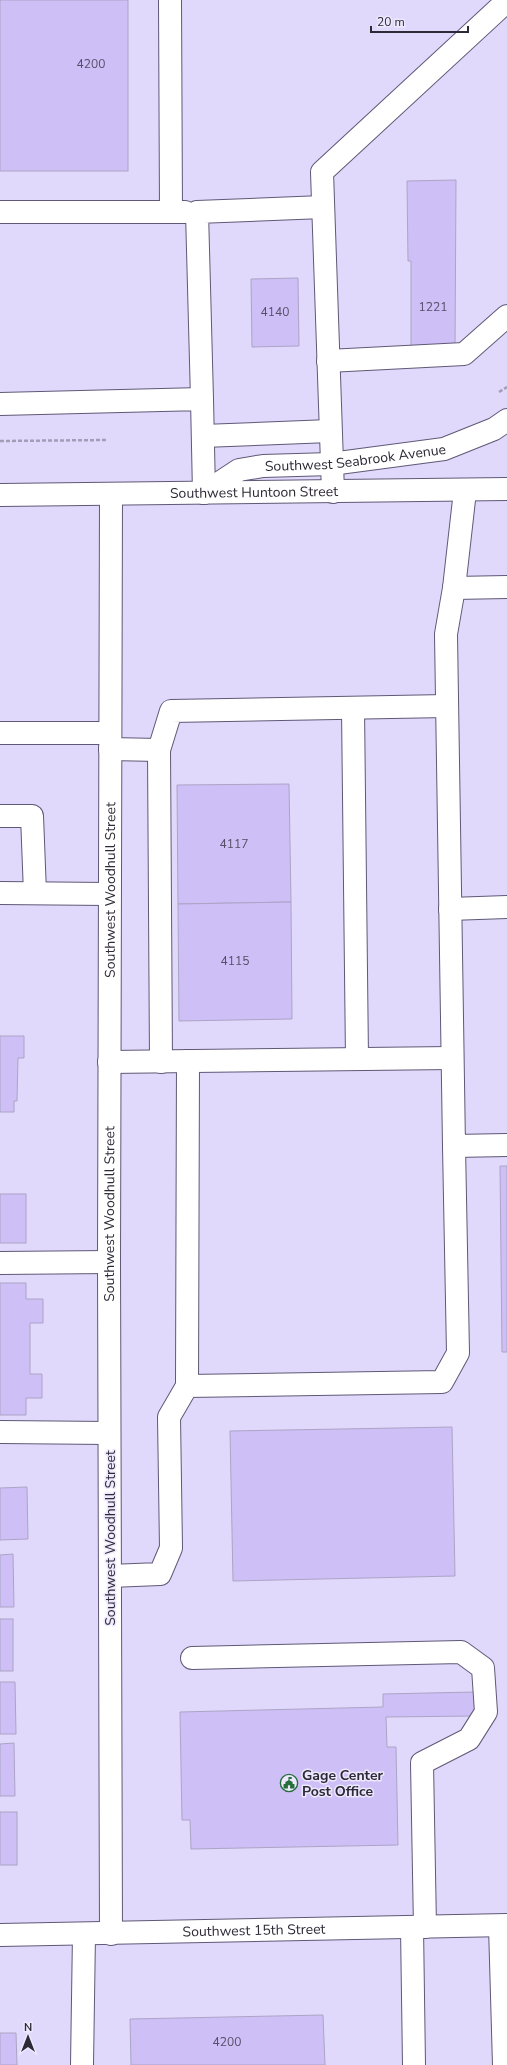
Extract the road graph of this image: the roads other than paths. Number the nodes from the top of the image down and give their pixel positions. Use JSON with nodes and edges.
{"nodes":[{"id":1,"x":170,"y":0,"type":"edge"},
{"id":2,"x":498,"y":3,"type":"edge"},
{"id":3,"x":324,"y":208,"type":"junction"},
{"id":4,"x":0,"y":212,"type":"edge"},
{"id":5,"x":172,"y":212,"type":"junction"},
{"id":6,"x":197,"y":212,"type":"junction"},
{"id":7,"x":507,"y":316,"type":"edge"},
{"id":8,"x":328,"y":361,"type":"junction"},
{"id":9,"x":202,"y":399,"type":"junction"},
{"id":10,"x":0,"y":404,"type":"edge"},
{"id":11,"x":507,"y":420,"type":"edge"},
{"id":12,"x":330,"y":431,"type":"junction"},
{"id":13,"x":203,"y":436,"type":"junction"},
{"id":14,"x":331,"y":464,"type":"junction"},
{"id":15,"x":507,"y":489,"type":"edge"},
{"id":16,"x":465,"y":491,"type":"junction"},
{"id":17,"x":333,"y":492,"type":"junction"},
{"id":18,"x":204,"y":493,"type":"junction"},
{"id":19,"x":111,"y":494,"type":"junction"},
{"id":20,"x":0,"y":495,"type":"edge"},
{"id":21,"x":507,"y":587,"type":"edge"},
{"id":22,"x":454,"y":588,"type":"junction"},
{"id":23,"x":448,"y":706,"type":"junction"},
{"id":24,"x":353,"y":708,"type":"junction"},
{"id":25,"x":0,"y":733,"type":"edge"},
{"id":26,"x":110,"y":741,"type":"junction"},
{"id":27,"x":159,"y":750,"type":"junction"},
{"id":28,"x":0,"y":816,"type":"edge"},
{"id":29,"x":0,"y":893,"type":"edge"},
{"id":30,"x":34,"y":893,"type":"junction"},
{"id":31,"x":110,"y":894,"type":"junction"},
{"id":32,"x":507,"y":907,"type":"edge"},
{"id":33,"x":450,"y":909,"type":"junction"},
{"id":34,"x":452,"y":1058,"type":"junction"},
{"id":35,"x":357,"y":1059,"type":"junction"},
{"id":36,"x":188,"y":1061,"type":"junction"},
{"id":37,"x":110,"y":1062,"type":"junction"},
{"id":38,"x":161,"y":1062,"type":"junction"},
{"id":39,"x":507,"y":1145,"type":"edge"},
{"id":40,"x":454,"y":1146,"type":"junction"},
{"id":41,"x":109,"y":1262,"type":"junction"},
{"id":42,"x":0,"y":1263,"type":"edge"},
{"id":43,"x":187,"y":1386,"type":"junction"},
{"id":44,"x":0,"y":1432,"type":"edge"},
{"id":45,"x":110,"y":1432,"type":"junction"},
{"id":46,"x":110,"y":1576,"type":"junction"},
{"id":47,"x":192,"y":1658,"type":"dead end"},
{"id":48,"x":503,"y":1925,"type":"edge"},
{"id":49,"x":419,"y":1927,"type":"junction"},
{"id":50,"x":84,"y":1934,"type":"junction"},
{"id":51,"x":111,"y":1934,"type":"junction"},
{"id":52,"x":0,"y":1935,"type":"edge"},
{"id":53,"x":82,"y":2065,"type":"edge"},
{"id":54,"x":414,"y":2065,"type":"edge"},
{"id":55,"x":504,"y":2065,"type":"edge"}],
"edges":[{"from":1,"to":5,"type":"street"},
{"from":2,"to":3,"type":"street"},
{"from":3,"to":6,"type":"street"},
{"from":3,"to":8,"type":"street"},
{"from":4,"to":5,"type":"street"},
{"from":5,"to":6,"type":"street"},
{"from":6,"to":9,"type":"street"},
{"from":7,"to":8,"type":"street"},
{"from":8,"to":12,"type":"street"},
{"from":9,"to":10,"type":"street"},
{"from":9,"to":13,"type":"street"},
{"from":11,"to":14,"type":"street","name":"Southwest Seabrook Avenue"},
{"from":12,"to":13,"type":"street"},
{"from":12,"to":14,"type":"street"},
{"from":13,"to":18,"type":"street"},
{"from":14,"to":17,"type":"street"},
{"from":14,"to":18,"type":"street","name":"Southwest Seabrook Avenue"},
{"from":15,"to":16,"type":"street","name":"Southwest Huntoon Street"},
{"from":16,"to":17,"type":"street","name":"Southwest Huntoon Street"},
{"from":16,"to":22,"type":"street"},
{"from":17,"to":18,"type":"street","name":"Southwest Huntoon Street"},
{"from":18,"to":19,"type":"street","name":"Southwest Huntoon Street"},
{"from":19,"to":20,"type":"street","name":"Southwest Huntoon Street"},
{"from":19,"to":26,"type":"street","name":"Southwest Woodhull Street"},
{"from":21,"to":22,"type":"street"},
{"from":22,"to":23,"type":"street"},
{"from":23,"to":24,"type":"street"},
{"from":23,"to":33,"type":"street"},
{"from":24,"to":27,"type":"street"},
{"from":24,"to":35,"type":"street"},
{"from":25,"to":26,"type":"street"},
{"from":26,"to":27,"type":"street"},
{"from":26,"to":31,"type":"street","name":"Southwest Woodhull Street"},
{"from":27,"to":38,"type":"street"},
{"from":28,"to":30,"type":"street"},
{"from":29,"to":30,"type":"street"},
{"from":30,"to":31,"type":"street"},
{"from":31,"to":37,"type":"street","name":"Southwest Woodhull Street"},
{"from":32,"to":33,"type":"street"},
{"from":33,"to":34,"type":"street"},
{"from":34,"to":35,"type":"street"},
{"from":34,"to":40,"type":"street"},
{"from":35,"to":36,"type":"street"},
{"from":36,"to":38,"type":"street"},
{"from":36,"to":43,"type":"street"},
{"from":37,"to":38,"type":"street"},
{"from":37,"to":41,"type":"street","name":"Southwest Woodhull Street"},
{"from":39,"to":40,"type":"street"},
{"from":40,"to":43,"type":"street"},
{"from":41,"to":42,"type":"street"},
{"from":41,"to":45,"type":"street","name":"Southwest Woodhull Street"},
{"from":43,"to":46,"type":"street"},
{"from":44,"to":45,"type":"street"},
{"from":45,"to":46,"type":"street","name":"Southwest Woodhull Street"},
{"from":46,"to":51,"type":"street","name":"Southwest Woodhull Street"},
{"from":47,"to":49,"type":"street"},
{"from":48,"to":49,"type":"street","name":"Southwest 15th Street"},
{"from":48,"to":55,"type":"street"},
{"from":49,"to":51,"type":"street","name":"Southwest 15th Street"},
{"from":49,"to":54,"type":"street"},
{"from":50,"to":51,"type":"street","name":"Southwest 15th Street"},
{"from":50,"to":52,"type":"street","name":"Southwest 15th Street"},
{"from":50,"to":53,"type":"street"}]}
